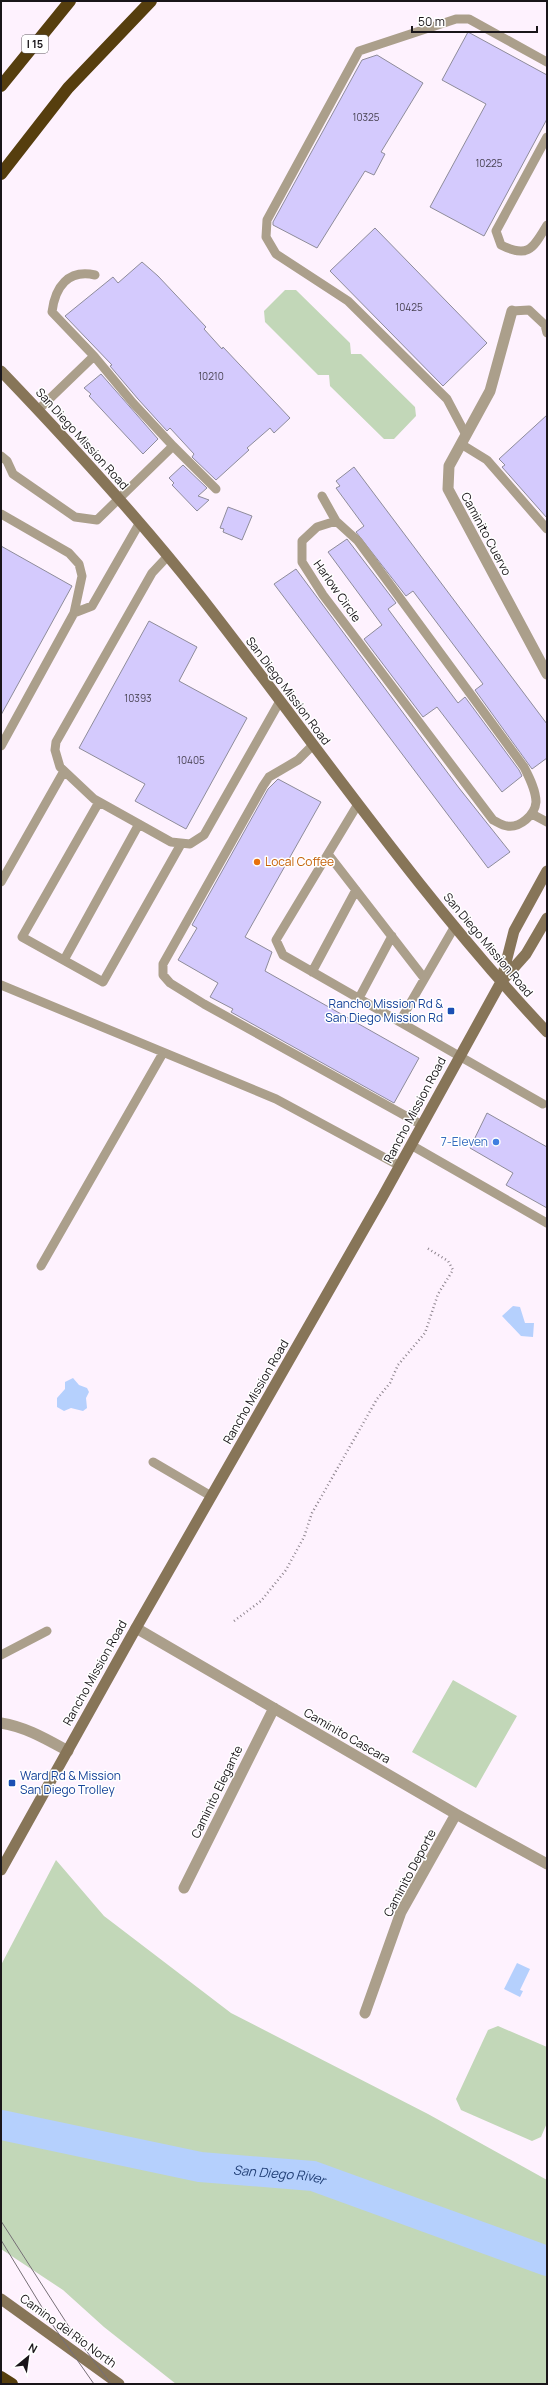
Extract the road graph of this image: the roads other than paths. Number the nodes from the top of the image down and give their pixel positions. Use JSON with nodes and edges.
{"nodes":[{"id":1,"x":70,"y":1,"type":"edge"},
{"id":2,"x":151,"y":1,"type":"edge"},
{"id":3,"x":547,"y":62,"type":"edge"},
{"id":4,"x":1,"y":86,"type":"edge"},
{"id":5,"x":547,"y":137,"type":"edge"},
{"id":6,"x":1,"y":174,"type":"edge"},
{"id":7,"x":547,"y":225,"type":"edge"},
{"id":8,"x":95,"y":275,"type":"dead end"},
{"id":9,"x":512,"y":311,"type":"joint"},
{"id":10,"x":547,"y":333,"type":"edge"},
{"id":11,"x":94,"y":356,"type":"junction"},
{"id":12,"x":1,"y":371,"type":"edge"},
{"id":13,"x":38,"y":410,"type":"junction"},
{"id":14,"x":463,"y":440,"type":"junction"},
{"id":15,"x":173,"y":446,"type":"junction"},
{"id":16,"x":1,"y":456,"type":"edge"},
{"id":17,"x":216,"y":489,"type":"dead end"},
{"id":18,"x":322,"y":496,"type":"dead end"},
{"id":19,"x":118,"y":498,"type":"junction"},
{"id":20,"x":1,"y":514,"type":"edge"},
{"id":21,"x":336,"y":521,"type":"junction"},
{"id":22,"x":140,"y":524,"type":"junction"},
{"id":23,"x":547,"y":529,"type":"edge"},
{"id":24,"x":167,"y":557,"type":"junction"},
{"id":25,"x":74,"y":613,"type":"junction"},
{"id":26,"x":547,"y":674,"type":"edge"},
{"id":27,"x":280,"y":701,"type":"junction"},
{"id":28,"x":1,"y":746,"type":"edge"},
{"id":29,"x":313,"y":746,"type":"junction"},
{"id":30,"x":64,"y":771,"type":"junction"},
{"id":31,"x":99,"y":802,"type":"junction"},
{"id":32,"x":358,"y":804,"type":"junction"},
{"id":33,"x":532,"y":814,"type":"junction"},
{"id":34,"x":547,"y":822,"type":"edge"},
{"id":35,"x":139,"y":824,"type":"junction"},
{"id":36,"x":181,"y":844,"type":"junction"},
{"id":37,"x":328,"y":854,"type":"junction"},
{"id":38,"x":547,"y":872,"type":"edge"},
{"id":39,"x":1,"y":882,"type":"edge"},
{"id":40,"x":356,"y":890,"type":"junction"},
{"id":41,"x":547,"y":918,"type":"edge"},
{"id":42,"x":454,"y":926,"type":"junction"},
{"id":43,"x":392,"y":936,"type":"junction"},
{"id":44,"x":64,"y":960,"type":"junction"},
{"id":45,"x":312,"y":972,"type":"junction"},
{"id":46,"x":424,"y":978,"type":"junction"},
{"id":47,"x":502,"y":982,"type":"junction"},
{"id":48,"x":1,"y":985,"type":"edge"},
{"id":49,"x":358,"y":998,"type":"junction"},
{"id":50,"x":400,"y":1021,"type":"junction"},
{"id":51,"x":547,"y":1032,"type":"edge"},
{"id":52,"x":163,"y":1054,"type":"junction"},
{"id":53,"x":460,"y":1055,"type":"junction"},
{"id":54,"x":546,"y":1104,"type":"edge"},
{"id":55,"x":422,"y":1125,"type":"junction"},
{"id":56,"x":411,"y":1145,"type":"junction"},
{"id":57,"x":400,"y":1166,"type":"junction"},
{"id":58,"x":547,"y":1222,"type":"edge"},
{"id":59,"x":41,"y":1266,"type":"dead end"},
{"id":60,"x":153,"y":1462,"type":"dead end"},
{"id":61,"x":211,"y":1496,"type":"junction"},
{"id":62,"x":136,"y":1628,"type":"junction"},
{"id":63,"x":47,"y":1631,"type":"dead end"},
{"id":64,"x":1,"y":1655,"type":"edge"},
{"id":65,"x":274,"y":1708,"type":"junction"},
{"id":66,"x":1,"y":1723,"type":"edge"},
{"id":67,"x":68,"y":1751,"type":"junction"},
{"id":68,"x":456,"y":1814,"type":"junction"},
{"id":69,"x":547,"y":1864,"type":"edge"},
{"id":70,"x":1,"y":1870,"type":"edge"},
{"id":71,"x":184,"y":1888,"type":"dead end"},
{"id":72,"x":365,"y":2013,"type":"dead end"},
{"id":73,"x":1,"y":2299,"type":"edge"},
{"id":74,"x":1,"y":2377,"type":"edge"},
{"id":75,"x":12,"y":2384,"type":"edge"},
{"id":76,"x":119,"y":2384,"type":"edge"}],
"edges":[{"from":1,"to":4,"type":"highway","number":"I 15"},
{"from":2,"to":6,"type":"highway"},
{"from":3,"to":14,"type":"lane"},
{"from":5,"to":7,"type":"lane"},
{"from":8,"to":11,"type":"lane"},
{"from":9,"to":10,"type":"lane"},
{"from":9,"to":14,"type":"street","name":"Caminito Cuervo"},
{"from":11,"to":13,"type":"lane"},
{"from":11,"to":15,"type":"lane"},
{"from":12,"to":13,"type":"main road","name":"San Diego Mission Road"},
{"from":13,"to":19,"type":"main road","name":"San Diego Mission Road"},
{"from":14,"to":23,"type":"lane"},
{"from":14,"to":26,"type":"street","name":"Caminito Cuervo"},
{"from":15,"to":17,"type":"lane"},
{"from":15,"to":19,"type":"lane"},
{"from":16,"to":19,"type":"lane"},
{"from":18,"to":21,"type":"lane"},
{"from":19,"to":22,"type":"main road","name":"San Diego Mission Road"},
{"from":20,"to":25,"type":"lane"},
{"from":21,"to":33,"type":"lane"},
{"from":21,"to":33,"type":"lane","name":"Harlow Circle"},
{"from":22,"to":24,"type":"main road","name":"San Diego Mission Road"},
{"from":22,"to":25,"type":"lane"},
{"from":24,"to":27,"type":"main road","name":"San Diego Mission Road"},
{"from":24,"to":30,"type":"lane"},
{"from":25,"to":28,"type":"lane"},
{"from":27,"to":29,"type":"main road","name":"San Diego Mission Road"},
{"from":27,"to":36,"type":"lane"},
{"from":29,"to":32,"type":"main road","name":"San Diego Mission Road"},
{"from":29,"to":55,"type":"lane"},
{"from":30,"to":31,"type":"lane"},
{"from":30,"to":39,"type":"lane"},
{"from":31,"to":35,"type":"lane"},
{"from":31,"to":44,"type":"lane"},
{"from":32,"to":37,"type":"lane"},
{"from":32,"to":42,"type":"main road","name":"San Diego Mission Road"},
{"from":33,"to":34,"type":"lane"},
{"from":35,"to":36,"type":"lane"},
{"from":35,"to":44,"type":"lane"},
{"from":36,"to":44,"type":"lane"},
{"from":37,"to":40,"type":"lane"},
{"from":37,"to":45,"type":"lane"},
{"from":38,"to":47,"type":"main road","name":"Rancho Mission Road"},
{"from":40,"to":43,"type":"lane"},
{"from":40,"to":45,"type":"lane"},
{"from":41,"to":47,"type":"main road","name":"Rancho Mission Road"},
{"from":42,"to":46,"type":"lane"},
{"from":42,"to":47,"type":"main road","name":"San Diego Mission Road"},
{"from":43,"to":46,"type":"lane"},
{"from":43,"to":49,"type":"lane"},
{"from":45,"to":49,"type":"lane"},
{"from":46,"to":50,"type":"lane"},
{"from":47,"to":51,"type":"main road","name":"San Diego Mission Road"},
{"from":47,"to":53,"type":"main road","name":"Rancho Mission Road"},
{"from":48,"to":52,"type":"lane"},
{"from":49,"to":50,"type":"lane"},
{"from":50,"to":53,"type":"lane"},
{"from":52,"to":57,"type":"lane"},
{"from":52,"to":59,"type":"lane"},
{"from":53,"to":54,"type":"lane"},
{"from":53,"to":55,"type":"main road","name":"Rancho Mission Road"},
{"from":55,"to":56,"type":"main road","name":"Rancho Mission Road"},
{"from":56,"to":57,"type":"main road","name":"Rancho Mission Road"},
{"from":56,"to":58,"type":"lane"},
{"from":57,"to":61,"type":"main road","name":"Rancho Mission Road"},
{"from":60,"to":61,"type":"lane"},
{"from":61,"to":62,"type":"main road","name":"Rancho Mission Road"},
{"from":62,"to":65,"type":"street","name":"Caminito Cascara"},
{"from":62,"to":67,"type":"main road","name":"Rancho Mission Road"},
{"from":63,"to":64,"type":"lane"},
{"from":65,"to":68,"type":"street","name":"Caminito Cascara"},
{"from":65,"to":71,"type":"street","name":"Caminito Elegante"},
{"from":66,"to":67,"type":"street"},
{"from":67,"to":70,"type":"main road","name":"Rancho Mission Road"},
{"from":68,"to":69,"type":"street","name":"Caminito Cascara"},
{"from":68,"to":72,"type":"street","name":"Caminito Deporte"},
{"from":73,"to":76,"type":"main road","name":"Camino del Rio North"},
{"from":74,"to":75,"type":"highway"}]}
